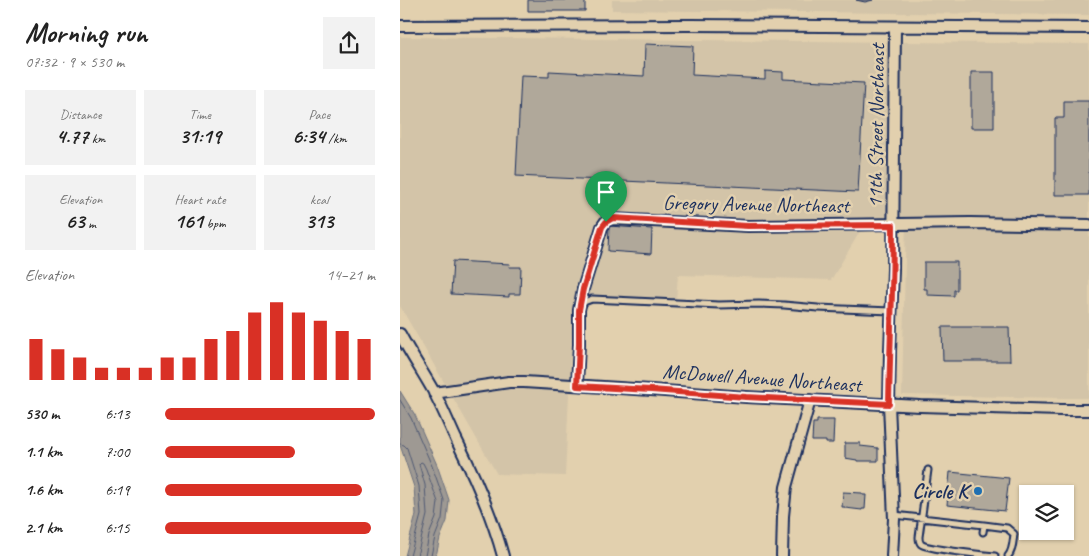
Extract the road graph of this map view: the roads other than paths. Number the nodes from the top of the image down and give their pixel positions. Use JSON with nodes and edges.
{"nodes":[{"id":1,"x":400,"y":26,"type":"edge"},
{"id":2,"x":895,"y":26,"type":"junction"},
{"id":3,"x":1089,"y":28,"type":"edge"},
{"id":4,"x":893,"y":225,"type":"junction"},
{"id":5,"x":1089,"y":225,"type":"edge"},
{"id":6,"x":579,"y":310,"type":"junction"},
{"id":7,"x":891,"y":311,"type":"junction"},
{"id":8,"x":400,"y":334,"type":"edge"},
{"id":9,"x":577,"y":386,"type":"junction"},
{"id":10,"x":434,"y":393,"type":"junction"},
{"id":11,"x":810,"y":400,"type":"junction"},
{"id":12,"x":889,"y":404,"type":"junction"},
{"id":13,"x":1089,"y":410,"type":"edge"},
{"id":14,"x":928,"y":470,"type":"dead end"},
{"id":15,"x":894,"y":515,"type":"junction"},
{"id":16,"x":921,"y":518,"type":"junction"},
{"id":17,"x":942,"y":521,"type":"junction"},
{"id":18,"x":956,"y":522,"type":"junction"},
{"id":19,"x":969,"y":524,"type":"junction"},
{"id":20,"x":940,"y":527,"type":"dead end"},
{"id":21,"x":999,"y":527,"type":"junction"},
{"id":22,"x":955,"y":529,"type":"dead end"},
{"id":23,"x":968,"y":530,"type":"dead end"},
{"id":24,"x":998,"y":534,"type":"dead end"},
{"id":25,"x":938,"y":541,"type":"dead end"},
{"id":26,"x":966,"y":545,"type":"dead end"},
{"id":27,"x":936,"y":548,"type":"junction"},
{"id":28,"x":982,"y":548,"type":"dead end"},
{"id":29,"x":965,"y":552,"type":"junction"},
{"id":30,"x":996,"y":554,"type":"edge"},
{"id":31,"x":982,"y":555,"type":"edge"},
{"id":32,"x":503,"y":556,"type":"edge"},
{"id":33,"x":782,"y":556,"type":"edge"},
{"id":34,"x":892,"y":556,"type":"edge"},
{"id":35,"x":1008,"y":556,"type":"edge"}],
"edges":[{"from":1,"to":2,"type":"street"},
{"from":2,"to":3,"type":"street"},
{"from":2,"to":4,"type":"street","name":"11th Street Northeast"},
{"from":4,"to":5,"type":"street","name":"Gregory Avenue Northeast"},
{"from":4,"to":6,"type":"street","name":"Gregory Avenue Northeast"},
{"from":4,"to":7,"type":"street","name":"11th Street Northeast"},
{"from":6,"to":7,"type":"lane"},
{"from":6,"to":9,"type":"street","name":"Gregory Avenue Northeast"},
{"from":7,"to":12,"type":"street","name":"11th Street Northeast"},
{"from":8,"to":10,"type":"street"},
{"from":9,"to":10,"type":"street","name":"McDowell Avenue Northeast"},
{"from":9,"to":11,"type":"street","name":"McDowell Avenue Northeast"},
{"from":10,"to":32,"type":"street"},
{"from":11,"to":12,"type":"street","name":"McDowell Avenue Northeast"},
{"from":11,"to":33,"type":"street"},
{"from":12,"to":13,"type":"street","name":"McDowell Avenue Northeast"},
{"from":12,"to":15,"type":"street","name":"11th Street Northeast"},
{"from":14,"to":16,"type":"lane"},
{"from":15,"to":16,"type":"lane"},
{"from":15,"to":34,"type":"street","name":"11th Street Northeast"},
{"from":16,"to":17,"type":"lane"},
{"from":16,"to":27,"type":"lane"},
{"from":17,"to":18,"type":"lane"},
{"from":17,"to":20,"type":"lane"},
{"from":18,"to":19,"type":"lane"},
{"from":18,"to":22,"type":"lane"},
{"from":19,"to":21,"type":"lane"},
{"from":19,"to":23,"type":"lane"},
{"from":21,"to":24,"type":"lane"},
{"from":21,"to":35,"type":"lane"},
{"from":25,"to":27,"type":"lane"},
{"from":26,"to":29,"type":"lane"},
{"from":27,"to":29,"type":"lane"},
{"from":28,"to":31,"type":"lane"},
{"from":29,"to":31,"type":"lane"},
{"from":30,"to":31,"type":"lane"}]}
